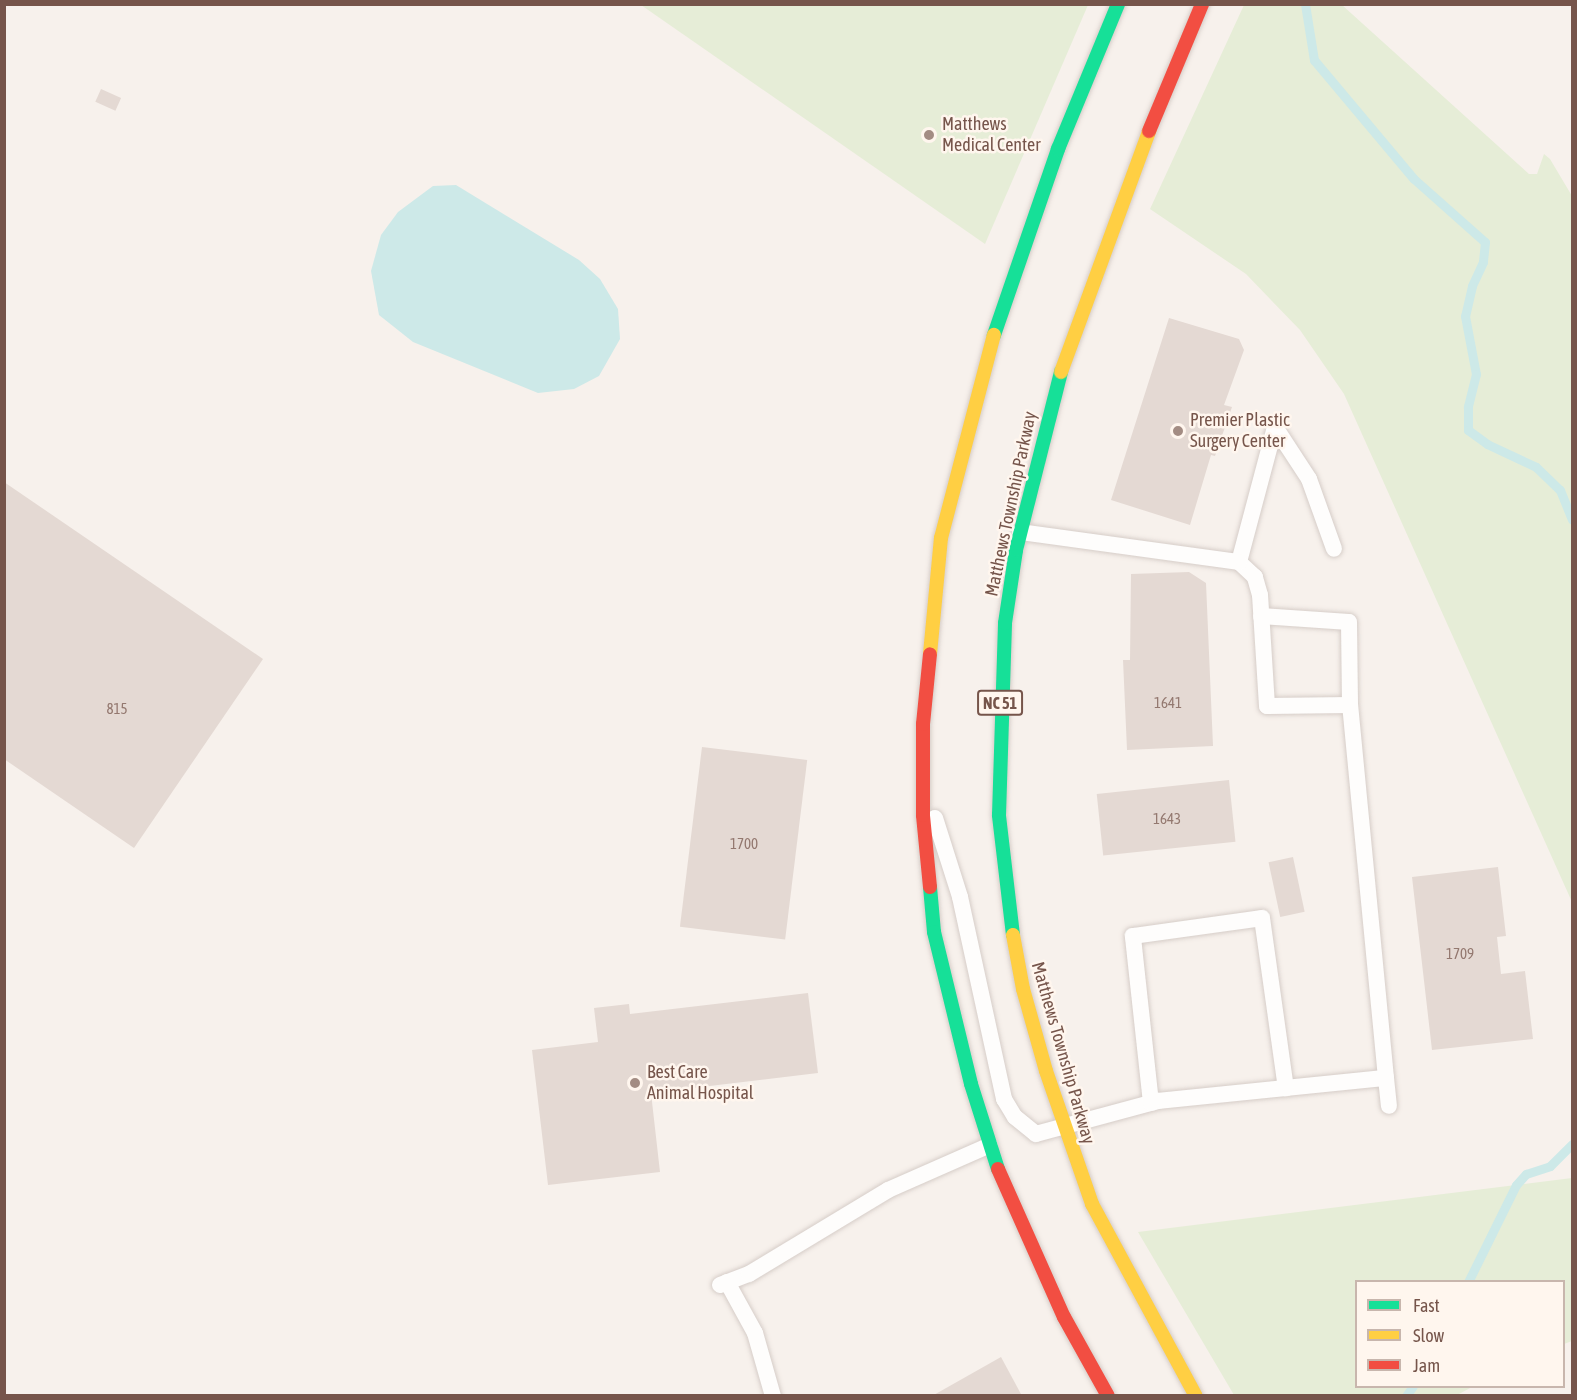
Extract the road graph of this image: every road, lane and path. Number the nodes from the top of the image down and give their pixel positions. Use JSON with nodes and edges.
{"nodes":[{"id":1,"x":1118,"y":4,"type":"edge"},
{"id":2,"x":1202,"y":4,"type":"edge"},
{"id":3,"x":1020,"y":532,"type":"junction"},
{"id":4,"x":1334,"y":549,"type":"dead end"},
{"id":5,"x":1239,"y":562,"type":"junction"},
{"id":6,"x":1261,"y":616,"type":"junction"},
{"id":7,"x":1350,"y":705,"type":"junction"},
{"id":8,"x":923,"y":780,"type":"junction"},
{"id":9,"x":1386,"y":1078,"type":"junction"},
{"id":10,"x":1286,"y":1088,"type":"junction"},
{"id":11,"x":1151,"y":1103,"type":"junction"},
{"id":12,"x":1389,"y":1106,"type":"dead end"},
{"id":13,"x":1064,"y":1127,"type":"junction"},
{"id":14,"x":990,"y":1145,"type":"junction"},
{"id":15,"x":773,"y":1395,"type":"edge"},
{"id":16,"x":1108,"y":1395,"type":"edge"},
{"id":17,"x":1196,"y":1395,"type":"edge"}],
"edges":[{"from":1,"to":8,"type":"main road"},
{"from":2,"to":3,"type":"main road","name":"Matthews Township Parkway","number":"NC 51"},
{"from":3,"to":5,"type":"lane"},
{"from":3,"to":13,"type":"main road","name":"Matthews Township Parkway","number":"NC 51"},
{"from":4,"to":5,"type":"lane"},
{"from":5,"to":6,"type":"lane"},
{"from":6,"to":7,"type":"lane"},
{"from":6,"to":7,"type":"lane"},
{"from":7,"to":9,"type":"lane"},
{"from":8,"to":13,"type":"lane"},
{"from":8,"to":14,"type":"main road"},
{"from":9,"to":10,"type":"lane"},
{"from":9,"to":12,"type":"lane"},
{"from":10,"to":11,"type":"lane"},
{"from":10,"to":11,"type":"lane"},
{"from":11,"to":13,"type":"lane"},
{"from":13,"to":17,"type":"main road","name":"Matthews Township Parkway","number":"NC 51"},
{"from":14,"to":15,"type":"lane"},
{"from":14,"to":16,"type":"main road"}]}
